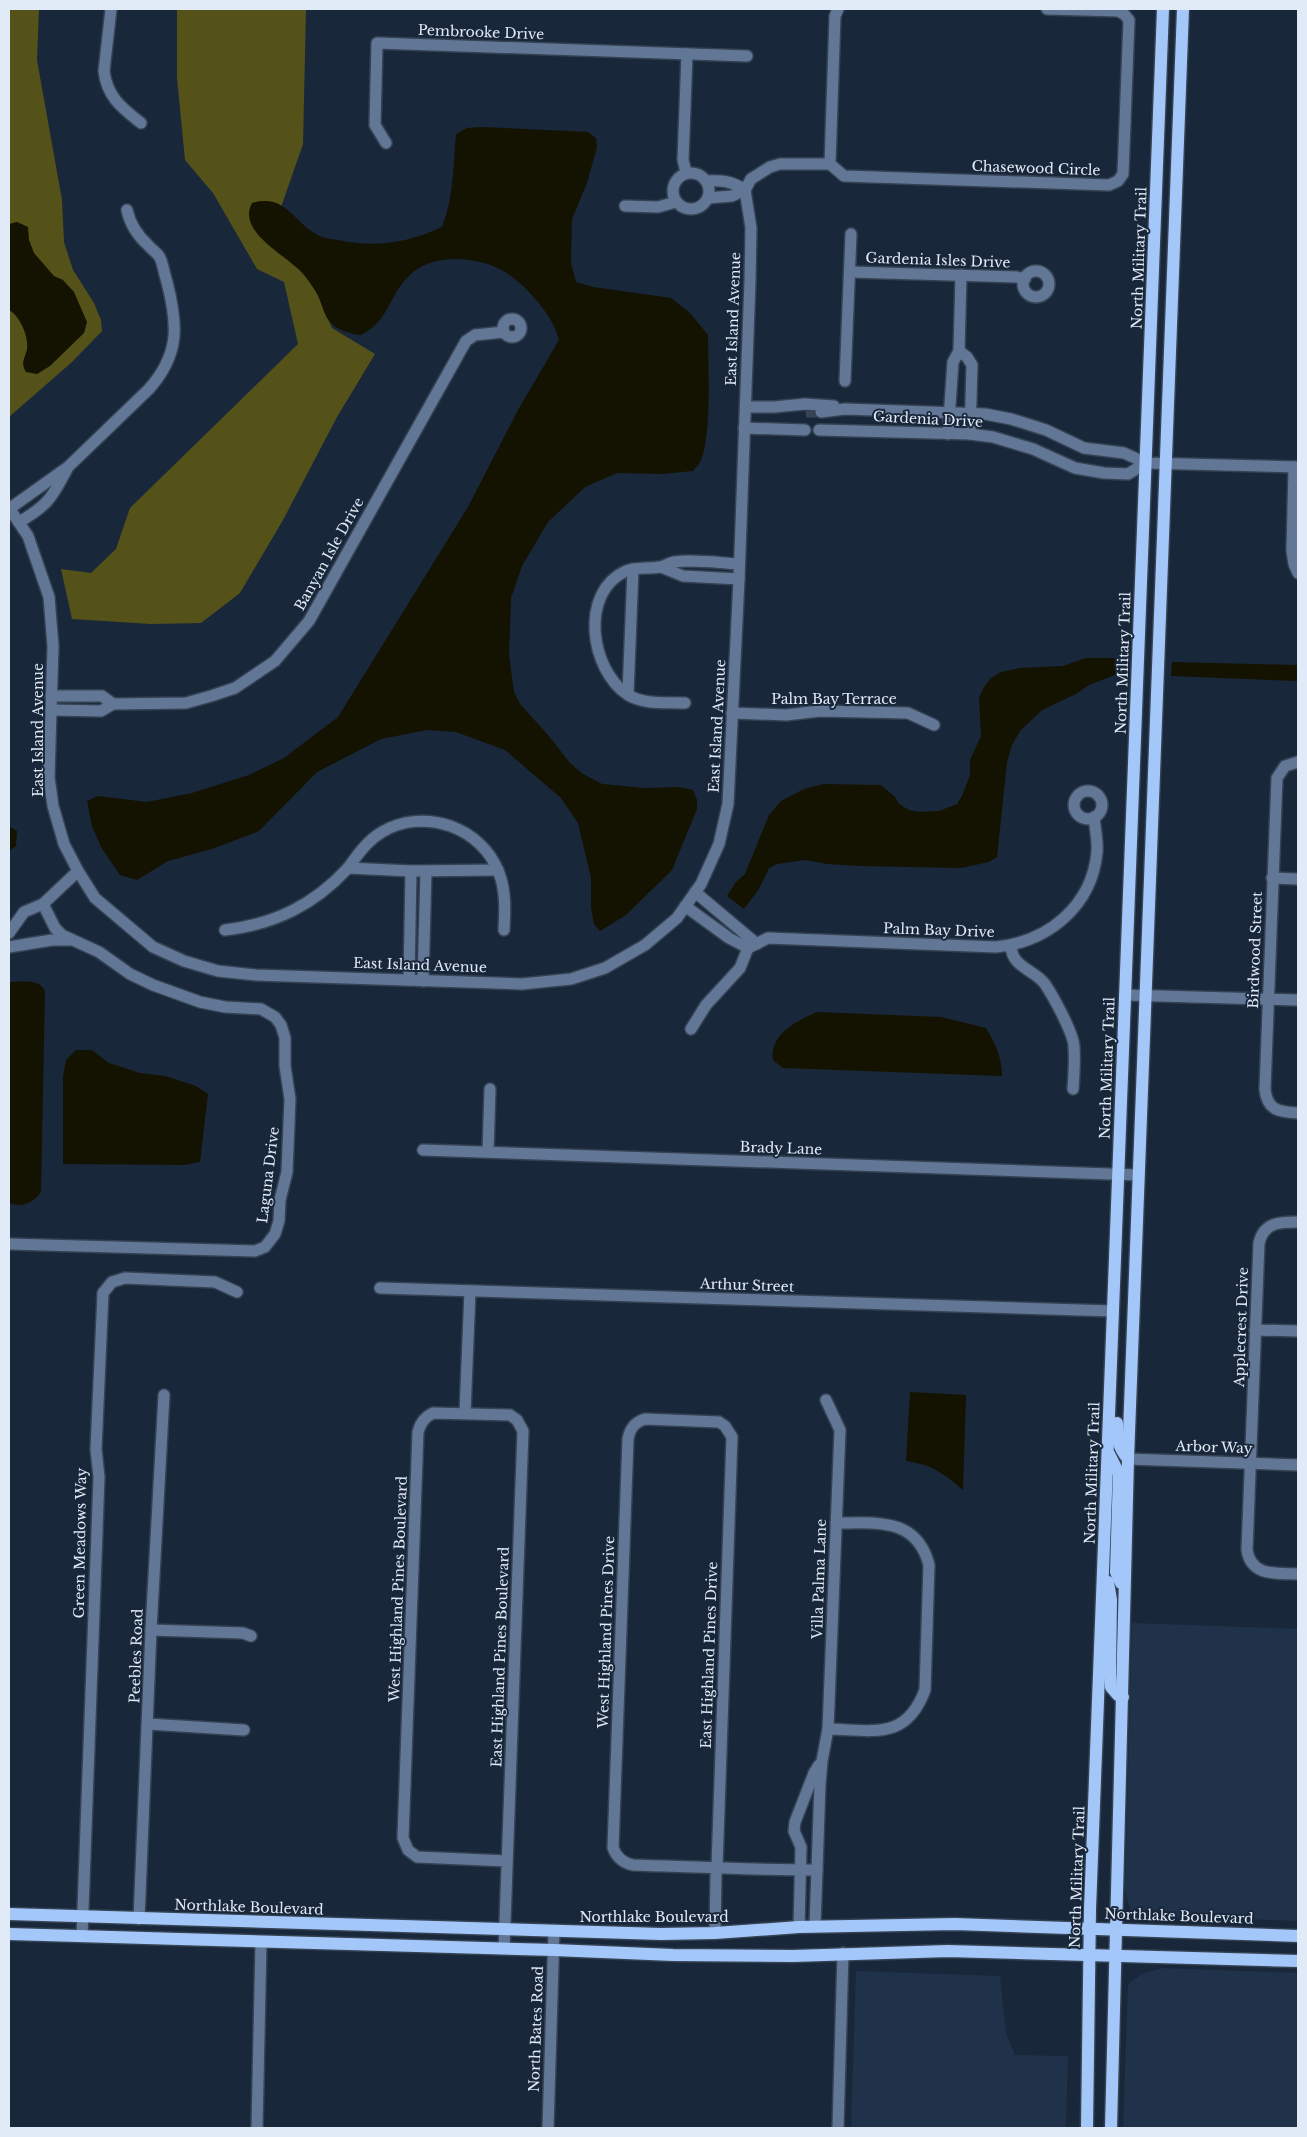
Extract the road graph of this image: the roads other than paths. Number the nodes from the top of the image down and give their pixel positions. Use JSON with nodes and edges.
{"nodes":[{"id":1,"x":111,"y":9,"type":"edge"},
{"id":2,"x":838,"y":9,"type":"edge"},
{"id":3,"x":1047,"y":9,"type":"edge"},
{"id":4,"x":1163,"y":9,"type":"edge"},
{"id":5,"x":1184,"y":9,"type":"edge"},
{"id":6,"x":687,"y":54,"type":"junction"},
{"id":7,"x":747,"y":56,"type":"dead end"},
{"id":8,"x":140,"y":124,"type":"dead end"},
{"id":9,"x":386,"y":143,"type":"dead end"},
{"id":10,"x":830,"y":164,"type":"junction"},
{"id":11,"x":686,"y":172,"type":"junction"},
{"id":12,"x":706,"y":181,"type":"junction"},
{"id":13,"x":745,"y":190,"type":"junction"},
{"id":14,"x":708,"y":198,"type":"junction"},
{"id":15,"x":676,"y":202,"type":"junction"},
{"id":16,"x":625,"y":206,"type":"dead end"},
{"id":17,"x":127,"y":210,"type":"dead end"},
{"id":18,"x":851,"y":234,"type":"dead end"},
{"id":19,"x":850,"y":272,"type":"junction"},
{"id":20,"x":961,"y":275,"type":"junction"},
{"id":21,"x":1025,"y":279,"type":"dead end"},
{"id":22,"x":504,"y":332,"type":"dead end"},
{"id":23,"x":959,"y":351,"type":"junction"},
{"id":24,"x":845,"y":381,"type":"dead end"},
{"id":25,"x":746,"y":407,"type":"junction"},
{"id":26,"x":774,"y":407,"type":"junction"},
{"id":27,"x":845,"y":409,"type":"junction"},
{"id":28,"x":806,"y":412,"type":"tunnel mouth"},
{"id":29,"x":821,"y":412,"type":"tunnel mouth"},
{"id":30,"x":951,"y":413,"type":"junction"},
{"id":31,"x":970,"y":414,"type":"junction"},
{"id":32,"x":744,"y":428,"type":"junction"},
{"id":33,"x":767,"y":428,"type":"junction"},
{"id":34,"x":805,"y":430,"type":"dead end"},
{"id":35,"x":819,"y":430,"type":"dead end"},
{"id":36,"x":844,"y":430,"type":"junction"},
{"id":37,"x":948,"y":434,"type":"junction"},
{"id":38,"x":970,"y":434,"type":"junction"},
{"id":39,"x":744,"y":450,"type":"junction"},
{"id":40,"x":1146,"y":463,"type":"junction"},
{"id":41,"x":1166,"y":464,"type":"junction"},
{"id":42,"x":68,"y":467,"type":"junction"},
{"id":43,"x":1296,"y":467,"type":"edge"},
{"id":44,"x":9,"y":508,"type":"edge"},
{"id":45,"x":19,"y":522,"type":"junction"},
{"id":46,"x":739,"y":564,"type":"junction"},
{"id":47,"x":661,"y":567,"type":"junction"},
{"id":48,"x":633,"y":569,"type":"junction"},
{"id":49,"x":1298,"y":574,"type":"edge"},
{"id":50,"x":739,"y":579,"type":"junction"},
{"id":51,"x":628,"y":694,"type":"junction"},
{"id":52,"x":51,"y":696,"type":"junction"},
{"id":53,"x":685,"y":703,"type":"dead end"},
{"id":54,"x":113,"y":704,"type":"junction"},
{"id":55,"x":50,"y":710,"type":"junction"},
{"id":56,"x":732,"y":713,"type":"junction"},
{"id":57,"x":934,"y":725,"type":"dead end"},
{"id":58,"x":1298,"y":762,"type":"edge"},
{"id":59,"x":1094,"y":817,"type":"dead end"},
{"id":60,"x":348,"y":868,"type":"junction"},
{"id":61,"x":498,"y":870,"type":"junction"},
{"id":62,"x":78,"y":871,"type":"junction"},
{"id":63,"x":412,"y":871,"type":"junction"},
{"id":64,"x":426,"y":871,"type":"junction"},
{"id":65,"x":1272,"y":878,"type":"junction"},
{"id":66,"x":1298,"y":879,"type":"edge"},
{"id":67,"x":695,"y":892,"type":"junction"},
{"id":68,"x":42,"y":904,"type":"junction"},
{"id":69,"x":685,"y":906,"type":"junction"},
{"id":70,"x":226,"y":930,"type":"dead end"},
{"id":71,"x":504,"y":930,"type":"dead end"},
{"id":72,"x":9,"y":933,"type":"edge"},
{"id":73,"x":71,"y":940,"type":"junction"},
{"id":74,"x":752,"y":946,"type":"junction"},
{"id":75,"x":1011,"y":946,"type":"junction"},
{"id":76,"x":9,"y":947,"type":"edge"},
{"id":77,"x":409,"y":980,"type":"junction"},
{"id":78,"x":423,"y":980,"type":"junction"},
{"id":79,"x":1125,"y":995,"type":"junction"},
{"id":80,"x":1146,"y":996,"type":"junction"},
{"id":81,"x":1268,"y":999,"type":"junction"},
{"id":82,"x":1298,"y":1000,"type":"edge"},
{"id":83,"x":691,"y":1029,"type":"dead end"},
{"id":84,"x":490,"y":1089,"type":"dead end"},
{"id":85,"x":1073,"y":1089,"type":"dead end"},
{"id":86,"x":1298,"y":1113,"type":"edge"},
{"id":87,"x":423,"y":1150,"type":"dead end"},
{"id":88,"x":488,"y":1152,"type":"junction"},
{"id":89,"x":1118,"y":1174,"type":"junction"},
{"id":90,"x":1139,"y":1175,"type":"junction"},
{"id":91,"x":1298,"y":1222,"type":"edge"},
{"id":92,"x":9,"y":1244,"type":"edge"},
{"id":93,"x":380,"y":1288,"type":"dead end"},
{"id":94,"x":470,"y":1291,"type":"junction"},
{"id":95,"x":236,"y":1292,"type":"dead end"},
{"id":96,"x":1113,"y":1311,"type":"junction"},
{"id":97,"x":1255,"y":1330,"type":"junction"},
{"id":98,"x":1298,"y":1331,"type":"edge"},
{"id":99,"x":1112,"y":1348,"type":"junction"},
{"id":100,"x":164,"y":1395,"type":"dead end"},
{"id":101,"x":826,"y":1400,"type":"dead end"},
{"id":102,"x":465,"y":1413,"type":"junction"},
{"id":103,"x":681,"y":1420,"type":"joint"},
{"id":104,"x":1108,"y":1452,"type":"junction"},
{"id":105,"x":1128,"y":1460,"type":"junction"},
{"id":106,"x":1250,"y":1464,"type":"junction"},
{"id":107,"x":1298,"y":1465,"type":"edge"},
{"id":108,"x":836,"y":1523,"type":"junction"},
{"id":109,"x":1103,"y":1566,"type":"junction"},
{"id":110,"x":1298,"y":1574,"type":"edge"},
{"id":111,"x":1124,"y":1590,"type":"junction"},
{"id":112,"x":152,"y":1630,"type":"junction"},
{"id":113,"x":251,"y":1636,"type":"dead end"},
{"id":114,"x":1123,"y":1697,"type":"junction"},
{"id":115,"x":148,"y":1724,"type":"junction"},
{"id":116,"x":828,"y":1729,"type":"junction"},
{"id":117,"x":244,"y":1730,"type":"dead end"},
{"id":118,"x":822,"y":1761,"type":"junction"},
{"id":119,"x":507,"y":1861,"type":"junction"},
{"id":120,"x":717,"y":1868,"type":"junction"},
{"id":121,"x":801,"y":1870,"type":"junction"},
{"id":122,"x":816,"y":1870,"type":"junction"},
{"id":123,"x":9,"y":1914,"type":"edge"},
{"id":124,"x":82,"y":1916,"type":"junction"},
{"id":125,"x":139,"y":1919,"type":"junction"},
{"id":126,"x":799,"y":1926,"type":"junction"},
{"id":127,"x":815,"y":1926,"type":"junction"},
{"id":128,"x":1090,"y":1928,"type":"junction"},
{"id":129,"x":504,"y":1930,"type":"junction"},
{"id":130,"x":1116,"y":1930,"type":"junction"},
{"id":131,"x":554,"y":1931,"type":"junction"},
{"id":132,"x":715,"y":1933,"type":"junction"},
{"id":133,"x":9,"y":1934,"type":"edge"},
{"id":134,"x":82,"y":1936,"type":"junction"},
{"id":135,"x":1298,"y":1936,"type":"edge"},
{"id":136,"x":261,"y":1942,"type":"junction"},
{"id":137,"x":504,"y":1949,"type":"junction"},
{"id":138,"x":554,"y":1950,"type":"junction"},
{"id":139,"x":843,"y":1953,"type":"junction"},
{"id":140,"x":1089,"y":1954,"type":"junction"},
{"id":141,"x":1116,"y":1956,"type":"junction"},
{"id":142,"x":1298,"y":1961,"type":"edge"},
{"id":143,"x":1088,"y":2077,"type":"junction"},
{"id":144,"x":257,"y":2128,"type":"edge"},
{"id":145,"x":548,"y":2128,"type":"edge"},
{"id":146,"x":838,"y":2128,"type":"edge"},
{"id":147,"x":1087,"y":2128,"type":"edge"},
{"id":148,"x":1095,"y":2128,"type":"edge"},
{"id":149,"x":1111,"y":2128,"type":"edge"}],
"edges":[{"from":1,"to":8,"type":"street"},
{"from":2,"to":10,"type":"street"},
{"from":3,"to":10,"type":"street","name":"Chasewood Circle"},
{"from":4,"to":40,"type":"main road","name":"North Military Trail"},
{"from":5,"to":41,"type":"main road"},
{"from":6,"to":7,"type":"street","name":"Pembrooke Drive"},
{"from":6,"to":9,"type":"street","name":"Pembrooke Drive"},
{"from":6,"to":11,"type":"street"},
{"from":10,"to":13,"type":"street"},
{"from":11,"to":12,"type":"street"},
{"from":11,"to":15,"type":"street"},
{"from":12,"to":13,"type":"street"},
{"from":12,"to":14,"type":"street"},
{"from":13,"to":14,"type":"street"},
{"from":13,"to":25,"type":"street","name":"East Island Avenue"},
{"from":14,"to":15,"type":"street"},
{"from":15,"to":16,"type":"street"},
{"from":17,"to":42,"type":"street"},
{"from":18,"to":19,"type":"street","name":"Gardenia Isles Drive"},
{"from":19,"to":20,"type":"street","name":"Gardenia Isles Drive"},
{"from":19,"to":24,"type":"street","name":"Gardenia Isles Drive"},
{"from":20,"to":21,"type":"street","name":"Gardenia Isles Drive"},
{"from":20,"to":23,"type":"street"},
{"from":22,"to":54,"type":"street","name":"Banyan Isle Drive"},
{"from":23,"to":30,"type":"street"},
{"from":23,"to":31,"type":"street"},
{"from":25,"to":26,"type":"street","name":"Gardenia Drive"},
{"from":25,"to":32,"type":"street","name":"East Island Avenue"},
{"from":26,"to":27,"type":"street","name":"Gardenia Drive"},
{"from":26,"to":28,"type":"street","name":"Gardenia Drive"},
{"from":27,"to":29,"type":"street","name":"Gardenia Drive"},
{"from":27,"to":30,"type":"street","name":"Gardenia Drive"},
{"from":27,"to":36,"type":"street"},
{"from":30,"to":31,"type":"street","name":"Gardenia Drive"},
{"from":30,"to":37,"type":"street"},
{"from":31,"to":38,"type":"street"},
{"from":31,"to":40,"type":"street","name":"Gardenia Drive"},
{"from":32,"to":33,"type":"street"},
{"from":32,"to":39,"type":"street","name":"East Island Avenue"},
{"from":33,"to":34,"type":"street"},
{"from":33,"to":39,"type":"street"},
{"from":35,"to":36,"type":"street","name":"Gardenia Drive"},
{"from":36,"to":37,"type":"street","name":"Gardenia Drive"},
{"from":37,"to":38,"type":"street","name":"Gardenia Drive"},
{"from":38,"to":40,"type":"street","name":"Gardenia Drive"},
{"from":39,"to":46,"type":"street","name":"East Island Avenue"},
{"from":40,"to":41,"type":"street","name":"Gardenia Drive"},
{"from":40,"to":79,"type":"main road","name":"North Military Trail"},
{"from":41,"to":43,"type":"street","name":"Gardenia Drive"},
{"from":41,"to":80,"type":"main road"},
{"from":42,"to":44,"type":"street"},
{"from":42,"to":45,"type":"street"},
{"from":43,"to":49,"type":"street"},
{"from":44,"to":45,"type":"street","name":"East Island Avenue"},
{"from":45,"to":52,"type":"street","name":"East Island Avenue"},
{"from":46,"to":47,"type":"street"},
{"from":46,"to":50,"type":"street","name":"East Island Avenue"},
{"from":47,"to":48,"type":"street"},
{"from":47,"to":50,"type":"street"},
{"from":48,"to":51,"type":"street"},
{"from":48,"to":51,"type":"street"},
{"from":50,"to":56,"type":"street","name":"East Island Avenue"},
{"from":51,"to":53,"type":"street"},
{"from":52,"to":54,"type":"street","name":"Banyan Isle Drive"},
{"from":52,"to":55,"type":"street","name":"East Island Avenue"},
{"from":54,"to":55,"type":"street","name":"Banyan Isle Drive"},
{"from":55,"to":62,"type":"street","name":"East Island Avenue"},
{"from":56,"to":57,"type":"street","name":"Palm Bay Terrace"},
{"from":56,"to":67,"type":"street","name":"East Island Avenue"},
{"from":58,"to":65,"type":"street","name":"Birdwood Street"},
{"from":59,"to":75,"type":"street","name":"Palm Bay Drive"},
{"from":60,"to":61,"type":"street"},
{"from":60,"to":63,"type":"street"},
{"from":60,"to":70,"type":"street"},
{"from":61,"to":64,"type":"street"},
{"from":61,"to":71,"type":"street"},
{"from":62,"to":68,"type":"street"},
{"from":62,"to":77,"type":"street","name":"East Island Avenue"},
{"from":63,"to":64,"type":"street"},
{"from":63,"to":77,"type":"street"},
{"from":64,"to":78,"type":"street"},
{"from":65,"to":66,"type":"street"},
{"from":65,"to":81,"type":"street","name":"Birdwood Street"},
{"from":67,"to":69,"type":"street","name":"East Island Avenue"},
{"from":67,"to":74,"type":"street"},
{"from":68,"to":72,"type":"street"},
{"from":68,"to":73,"type":"street","name":"Laguna Drive"},
{"from":69,"to":74,"type":"street"},
{"from":69,"to":78,"type":"street","name":"East Island Avenue"},
{"from":73,"to":76,"type":"street"},
{"from":73,"to":92,"type":"street","name":"Laguna Drive"},
{"from":74,"to":75,"type":"street","name":"Palm Bay Drive"},
{"from":74,"to":83,"type":"street"},
{"from":75,"to":85,"type":"street"},
{"from":77,"to":78,"type":"street","name":"East Island Avenue"},
{"from":79,"to":80,"type":"street"},
{"from":79,"to":89,"type":"main road","name":"North Military Trail"},
{"from":80,"to":81,"type":"street"},
{"from":80,"to":90,"type":"main road"},
{"from":81,"to":82,"type":"street"},
{"from":81,"to":86,"type":"street","name":"Birdwood Street"},
{"from":84,"to":88,"type":"street"},
{"from":87,"to":88,"type":"street","name":"Brady Lane"},
{"from":88,"to":89,"type":"street","name":"Brady Lane"},
{"from":89,"to":90,"type":"street","name":"Brady Lane"},
{"from":89,"to":96,"type":"main road","name":"North Military Trail"},
{"from":90,"to":105,"type":"main road"},
{"from":91,"to":97,"type":"street","name":"Applecrest Drive"},
{"from":93,"to":94,"type":"street","name":"Arthur Street"},
{"from":94,"to":96,"type":"street","name":"Arthur Street"},
{"from":94,"to":102,"type":"street"},
{"from":95,"to":124,"type":"street","name":"Green Meadows Way"},
{"from":96,"to":99,"type":"main road","name":"North Military Trail"},
{"from":97,"to":98,"type":"street"},
{"from":97,"to":106,"type":"street","name":"Applecrest Drive"},
{"from":99,"to":104,"type":"main road","name":"North Military Trail"},
{"from":99,"to":105,"type":"main road"},
{"from":100,"to":112,"type":"street","name":"Peebles Road"},
{"from":101,"to":108,"type":"street","name":"Villa Palma Lane"},
{"from":102,"to":119,"type":"street","name":"East Highland Pines Boulevard"},
{"from":102,"to":119,"type":"street","name":"West Highland Pines Boulevard"},
{"from":103,"to":120,"type":"street","name":"East Highland Pines Drive"},
{"from":103,"to":120,"type":"street","name":"West Highland Pines Drive"},
{"from":104,"to":109,"type":"main road","name":"North Military Trail"},
{"from":104,"to":111,"type":"main road"},
{"from":105,"to":106,"type":"street","name":"Arbor Way"},
{"from":105,"to":111,"type":"main road"},
{"from":106,"to":107,"type":"street","name":"Arbor Way"},
{"from":106,"to":110,"type":"street","name":"Applecrest Drive"},
{"from":108,"to":116,"type":"street","name":"Villa Palma Lane"},
{"from":108,"to":116,"type":"street"},
{"from":109,"to":114,"type":"main road"},
{"from":109,"to":128,"type":"main road","name":"North Military Trail"},
{"from":111,"to":114,"type":"main road"},
{"from":112,"to":113,"type":"street"},
{"from":112,"to":115,"type":"street","name":"Peebles Road"},
{"from":114,"to":130,"type":"main road"},
{"from":115,"to":117,"type":"street"},
{"from":115,"to":125,"type":"street","name":"Peebles Road"},
{"from":116,"to":118,"type":"street","name":"Villa Palma Lane"},
{"from":118,"to":121,"type":"street","name":"Villa Palma Lane"},
{"from":118,"to":122,"type":"street","name":"Villa Palma Lane"},
{"from":119,"to":129,"type":"street","name":"East Highland Pines Boulevard"},
{"from":120,"to":121,"type":"street"},
{"from":120,"to":132,"type":"street","name":"East Highland Pines Drive"},
{"from":121,"to":122,"type":"street"},
{"from":121,"to":126,"type":"street","name":"Villa Palma Lane"},
{"from":122,"to":127,"type":"street","name":"Villa Palma Lane"},
{"from":123,"to":124,"type":"main road","name":"Northlake Boulevard"},
{"from":124,"to":125,"type":"main road","name":"Northlake Boulevard"},
{"from":124,"to":134,"type":"street","name":"Green Meadows Way"},
{"from":125,"to":129,"type":"main road","name":"Northlake Boulevard"},
{"from":126,"to":127,"type":"main road","name":"Northlake Boulevard"},
{"from":126,"to":132,"type":"main road","name":"Northlake Boulevard"},
{"from":127,"to":128,"type":"main road","name":"Northlake Boulevard"},
{"from":128,"to":130,"type":"main road","name":"Northlake Boulevard"},
{"from":128,"to":140,"type":"main road","name":"North Military Trail"},
{"from":129,"to":131,"type":"main road","name":"Northlake Boulevard"},
{"from":129,"to":137,"type":"street","name":"East Highland Pines Boulevard"},
{"from":130,"to":135,"type":"main road","name":"Northlake Boulevard"},
{"from":130,"to":141,"type":"main road"},
{"from":131,"to":132,"type":"main road","name":"Northlake Boulevard"},
{"from":131,"to":138,"type":"street","name":"North Bates Road"},
{"from":133,"to":134,"type":"main road"},
{"from":134,"to":136,"type":"main road"},
{"from":136,"to":137,"type":"main road"},
{"from":136,"to":144,"type":"street"},
{"from":137,"to":138,"type":"main road"},
{"from":138,"to":139,"type":"main road"},
{"from":138,"to":145,"type":"street","name":"North Bates Road"},
{"from":139,"to":140,"type":"main road"},
{"from":139,"to":146,"type":"street"},
{"from":140,"to":141,"type":"main road"},
{"from":140,"to":143,"type":"main road","name":"North Military Trail"},
{"from":141,"to":142,"type":"main road"},
{"from":141,"to":149,"type":"main road"},
{"from":143,"to":147,"type":"main road","name":"North Military Trail"},
{"from":143,"to":148,"type":"main road"}]}
